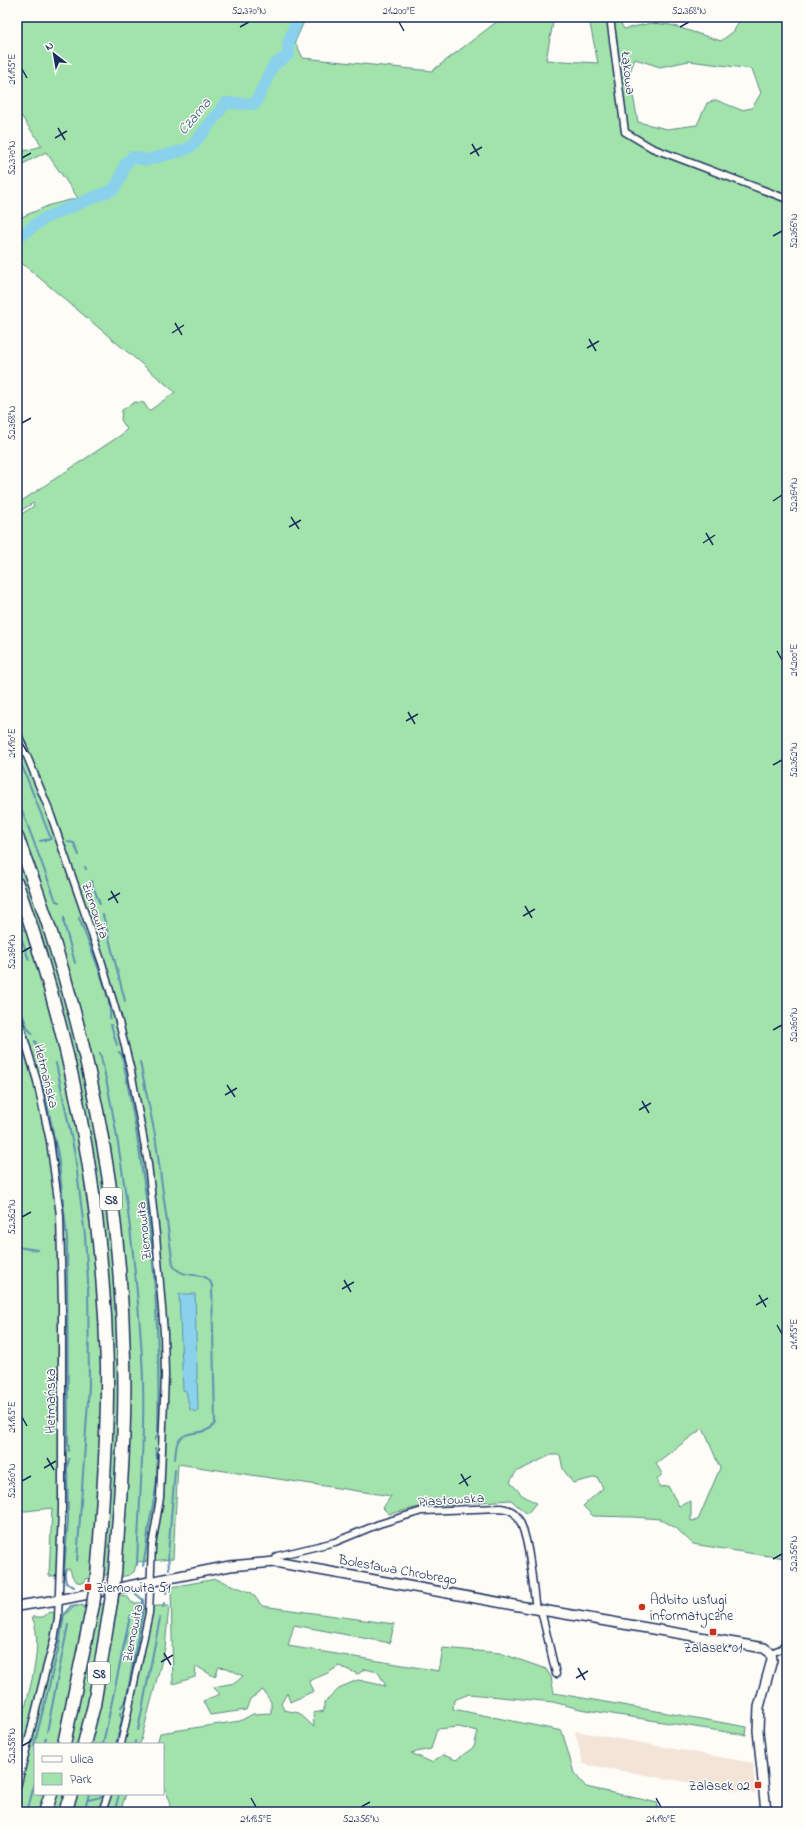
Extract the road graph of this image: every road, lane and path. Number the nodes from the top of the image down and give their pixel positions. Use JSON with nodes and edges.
{"nodes":[{"id":1,"x":610,"y":17,"type":"edge"},
{"id":2,"x":787,"y":199,"type":"edge"},
{"id":3,"x":17,"y":732,"type":"edge"},
{"id":4,"x":17,"y":837,"type":"edge"},
{"id":5,"x":17,"y":884,"type":"edge"},
{"id":6,"x":17,"y":1014,"type":"edge"},
{"id":7,"x":275,"y":1562,"type":"junction"},
{"id":8,"x":151,"y":1582,"type":"junction"},
{"id":9,"x":58,"y":1600,"type":"junction"},
{"id":10,"x":17,"y":1606,"type":"edge"},
{"id":11,"x":538,"y":1609,"type":"junction"},
{"id":12,"x":787,"y":1641,"type":"edge"},
{"id":13,"x":784,"y":1649,"type":"edge"},
{"id":14,"x":771,"y":1653,"type":"junction"},
{"id":15,"x":556,"y":1674,"type":"dead end"},
{"id":16,"x":64,"y":1743,"type":"edge"},
{"id":17,"x":84,"y":1743,"type":"edge"},
{"id":18,"x":121,"y":1743,"type":"edge"},
{"id":19,"x":17,"y":1787,"type":"edge"},
{"id":20,"x":51,"y":1795,"type":"edge"},
{"id":21,"x":71,"y":1795,"type":"edge"},
{"id":22,"x":108,"y":1795,"type":"edge"},
{"id":23,"x":46,"y":1812,"type":"edge"},
{"id":24,"x":65,"y":1812,"type":"edge"},
{"id":25,"x":102,"y":1812,"type":"edge"},
{"id":26,"x":766,"y":1812,"type":"edge"}],
"edges":[{"from":1,"to":2,"type":"street","name":"Łąkowa"},
{"from":3,"to":8,"type":"street","name":"Ziemowita"},
{"from":4,"to":17,"type":"highway","number":"S8","bridge":true},
{"from":5,"to":16,"type":"highway","number":"S8","bridge":true},
{"from":6,"to":9,"type":"street","name":"Hetmańska"},
{"from":7,"to":8,"type":"street","name":"Bolesława Chrobrego"},
{"from":7,"to":11,"type":"street","name":"Bolesława Chrobrego"},
{"from":7,"to":11,"type":"street","name":"Piastowska"},
{"from":8,"to":9,"type":"street","name":"Bolesława Chrobrego"},
{"from":8,"to":18,"type":"street","name":"Ziemowita"},
{"from":9,"to":10,"type":"street","name":"Bolesława Chrobrego"},
{"from":9,"to":19,"type":"street","name":"Hetmańska"},
{"from":11,"to":14,"type":"street","name":"Bolesława Chrobrego"},
{"from":11,"to":15,"type":"street"},
{"from":12,"to":13,"type":"street"},
{"from":13,"to":14,"type":"street"},
{"from":14,"to":26,"type":"street"},
{"from":20,"to":23,"type":"highway"},
{"from":21,"to":24,"type":"highway"},
{"from":22,"to":25,"type":"street"}]}
